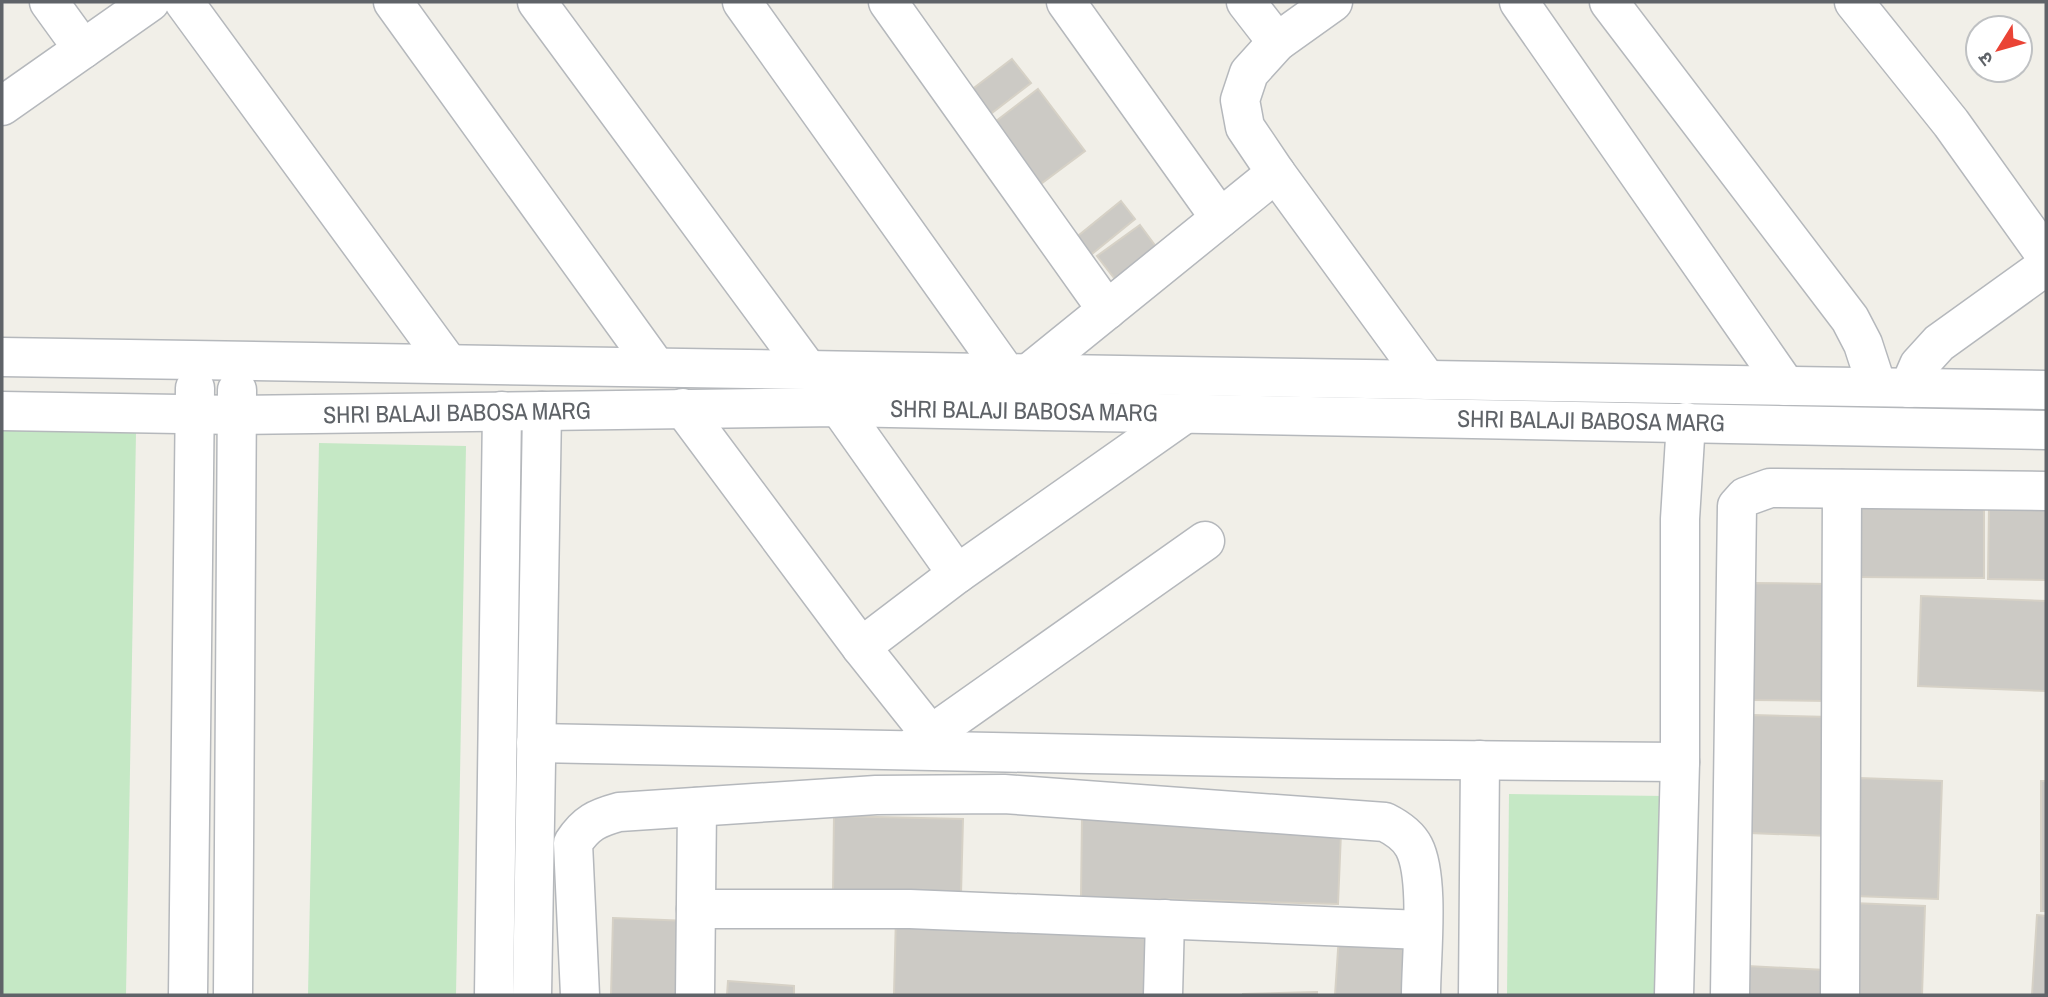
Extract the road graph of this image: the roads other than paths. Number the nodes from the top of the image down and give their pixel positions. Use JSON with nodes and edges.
{"nodes":[{"id":1,"x":49,"y":2,"type":"edge"},
{"id":2,"x":150,"y":2,"type":"edge"},
{"id":3,"x":184,"y":2,"type":"edge"},
{"id":4,"x":393,"y":2,"type":"edge"},
{"id":5,"x":537,"y":2,"type":"edge"},
{"id":6,"x":742,"y":2,"type":"edge"},
{"id":7,"x":888,"y":2,"type":"edge"},
{"id":8,"x":1066,"y":2,"type":"edge"},
{"id":9,"x":1247,"y":2,"type":"edge"},
{"id":10,"x":1333,"y":2,"type":"edge"},
{"id":11,"x":1519,"y":2,"type":"edge"},
{"id":12,"x":1609,"y":2,"type":"edge"},
{"id":13,"x":1854,"y":2,"type":"edge"},
{"id":14,"x":1277,"y":42,"type":"junction"},
{"id":15,"x":83,"y":49,"type":"junction"},
{"id":16,"x":5,"y":97,"type":"edge"},
{"id":17,"x":1276,"y":173,"type":"junction"},
{"id":18,"x":1220,"y":218,"type":"junction"},
{"id":19,"x":2046,"y":256,"type":"edge"},
{"id":20,"x":2046,"y":266,"type":"edge"},
{"id":21,"x":1107,"y":310,"type":"junction"},
{"id":22,"x":2,"y":357,"type":"edge"},
{"id":23,"x":195,"y":360,"type":"junction"},
{"id":24,"x":236,"y":360,"type":"junction"},
{"id":25,"x":448,"y":363,"type":"junction"},
{"id":26,"x":656,"y":367,"type":"junction"},
{"id":27,"x":808,"y":370,"type":"junction"},
{"id":28,"x":1017,"y":373,"type":"junction"},
{"id":29,"x":1427,"y":380,"type":"junction"},
{"id":30,"x":1786,"y":386,"type":"junction"},
{"id":31,"x":1893,"y":387,"type":"junction"},
{"id":32,"x":2046,"y":390,"type":"edge"},
{"id":33,"x":839,"y":407,"type":"junction"},
{"id":34,"x":683,"y":408,"type":"junction"},
{"id":35,"x":2,"y":411,"type":"edge"},
{"id":36,"x":502,"y":411,"type":"junction"},
{"id":37,"x":542,"y":411,"type":"junction"},
{"id":38,"x":1186,"y":413,"type":"junction"},
{"id":39,"x":196,"y":414,"type":"junction"},
{"id":40,"x":238,"y":415,"type":"junction"},
{"id":41,"x":1686,"y":422,"type":"junction"},
{"id":42,"x":2046,"y":430,"type":"edge"},
{"id":43,"x":1842,"y":489,"type":"junction"},
{"id":44,"x":2046,"y":491,"type":"edge"},
{"id":45,"x":1205,"y":541,"type":"dead end"},
{"id":46,"x":957,"y":574,"type":"junction"},
{"id":47,"x":861,"y":647,"type":"junction"},
{"id":48,"x":536,"y":743,"type":"junction"},
{"id":49,"x":920,"y":743,"type":"junction"},
{"id":50,"x":1480,"y":760,"type":"junction"},
{"id":51,"x":1680,"y":762,"type":"junction"},
{"id":52,"x":697,"y":807,"type":"junction"},
{"id":53,"x":696,"y":909,"type":"junction"},
{"id":54,"x":1165,"y":919,"type":"junction"},
{"id":55,"x":1422,"y":930,"type":"junction"},
{"id":56,"x":188,"y":995,"type":"edge"},
{"id":57,"x":233,"y":995,"type":"edge"},
{"id":58,"x":494,"y":995,"type":"edge"},
{"id":59,"x":532,"y":995,"type":"edge"},
{"id":60,"x":580,"y":995,"type":"edge"},
{"id":61,"x":695,"y":995,"type":"edge"},
{"id":62,"x":1163,"y":995,"type":"edge"},
{"id":63,"x":1421,"y":995,"type":"edge"},
{"id":64,"x":1478,"y":995,"type":"edge"},
{"id":65,"x":1674,"y":995,"type":"edge"},
{"id":66,"x":1730,"y":995,"type":"edge"},
{"id":67,"x":1840,"y":995,"type":"edge"}],
"edges":[{"from":1,"to":15,"type":"street"},
{"from":2,"to":15,"type":"street"},
{"from":3,"to":25,"type":"street"},
{"from":4,"to":26,"type":"street"},
{"from":5,"to":27,"type":"street"},
{"from":6,"to":28,"type":"street"},
{"from":7,"to":21,"type":"street"},
{"from":8,"to":18,"type":"street"},
{"from":9,"to":14,"type":"street"},
{"from":10,"to":14,"type":"street"},
{"from":11,"to":30,"type":"street"},
{"from":12,"to":31,"type":"street"},
{"from":13,"to":19,"type":"street"},
{"from":14,"to":17,"type":"street"},
{"from":15,"to":16,"type":"street"},
{"from":17,"to":18,"type":"street"},
{"from":17,"to":29,"type":"street"},
{"from":18,"to":21,"type":"street"},
{"from":20,"to":31,"type":"street"},
{"from":21,"to":28,"type":"street"},
{"from":22,"to":23,"type":"street","name":"SHRI BALAJI BABOSA MARG"},
{"from":23,"to":24,"type":"street","name":"SHRI BALAJI BABOSA MARG"},
{"from":23,"to":39,"type":"street"},
{"from":24,"to":25,"type":"street","name":"SHRI BALAJI BABOSA MARG"},
{"from":24,"to":40,"type":"street"},
{"from":25,"to":26,"type":"street","name":"SHRI BALAJI BABOSA MARG"},
{"from":26,"to":27,"type":"street","name":"SHRI BALAJI BABOSA MARG"},
{"from":27,"to":28,"type":"street","name":"SHRI BALAJI BABOSA MARG"},
{"from":28,"to":29,"type":"street","name":"SHRI BALAJI BABOSA MARG"},
{"from":29,"to":30,"type":"street","name":"SHRI BALAJI BABOSA MARG"},
{"from":30,"to":31,"type":"street","name":"SHRI BALAJI BABOSA MARG"},
{"from":31,"to":32,"type":"street","name":"SHRI BALAJI BABOSA MARG"},
{"from":33,"to":34,"type":"street","name":"SHRI BALAJI BABOSA MARG"},
{"from":33,"to":38,"type":"street","name":"SHRI BALAJI BABOSA MARG"},
{"from":33,"to":46,"type":"street"},
{"from":34,"to":37,"type":"street","name":"SHRI BALAJI BABOSA MARG"},
{"from":34,"to":47,"type":"street"},
{"from":35,"to":39,"type":"street","name":"SHRI BALAJI BABOSA MARG"},
{"from":36,"to":37,"type":"street","name":"SHRI BALAJI BABOSA MARG"},
{"from":36,"to":40,"type":"street","name":"SHRI BALAJI BABOSA MARG"},
{"from":36,"to":58,"type":"street"},
{"from":37,"to":48,"type":"street"},
{"from":38,"to":41,"type":"street","name":"SHRI BALAJI BABOSA MARG"},
{"from":38,"to":46,"type":"street"},
{"from":39,"to":40,"type":"street","name":"SHRI BALAJI BABOSA MARG"},
{"from":39,"to":56,"type":"street"},
{"from":40,"to":57,"type":"street"},
{"from":41,"to":42,"type":"street","name":"SHRI BALAJI BABOSA MARG"},
{"from":41,"to":51,"type":"street"},
{"from":43,"to":44,"type":"street"},
{"from":43,"to":66,"type":"street"},
{"from":43,"to":67,"type":"street"},
{"from":45,"to":49,"type":"street"},
{"from":46,"to":47,"type":"street"},
{"from":47,"to":49,"type":"street"},
{"from":48,"to":49,"type":"street"},
{"from":48,"to":59,"type":"street"},
{"from":49,"to":50,"type":"street"},
{"from":50,"to":51,"type":"street"},
{"from":50,"to":64,"type":"street"},
{"from":51,"to":65,"type":"street"},
{"from":52,"to":53,"type":"street"},
{"from":52,"to":55,"type":"street"},
{"from":52,"to":60,"type":"street"},
{"from":53,"to":54,"type":"street"},
{"from":53,"to":61,"type":"street"},
{"from":54,"to":55,"type":"street"},
{"from":54,"to":62,"type":"street"},
{"from":55,"to":63,"type":"street"}]}
